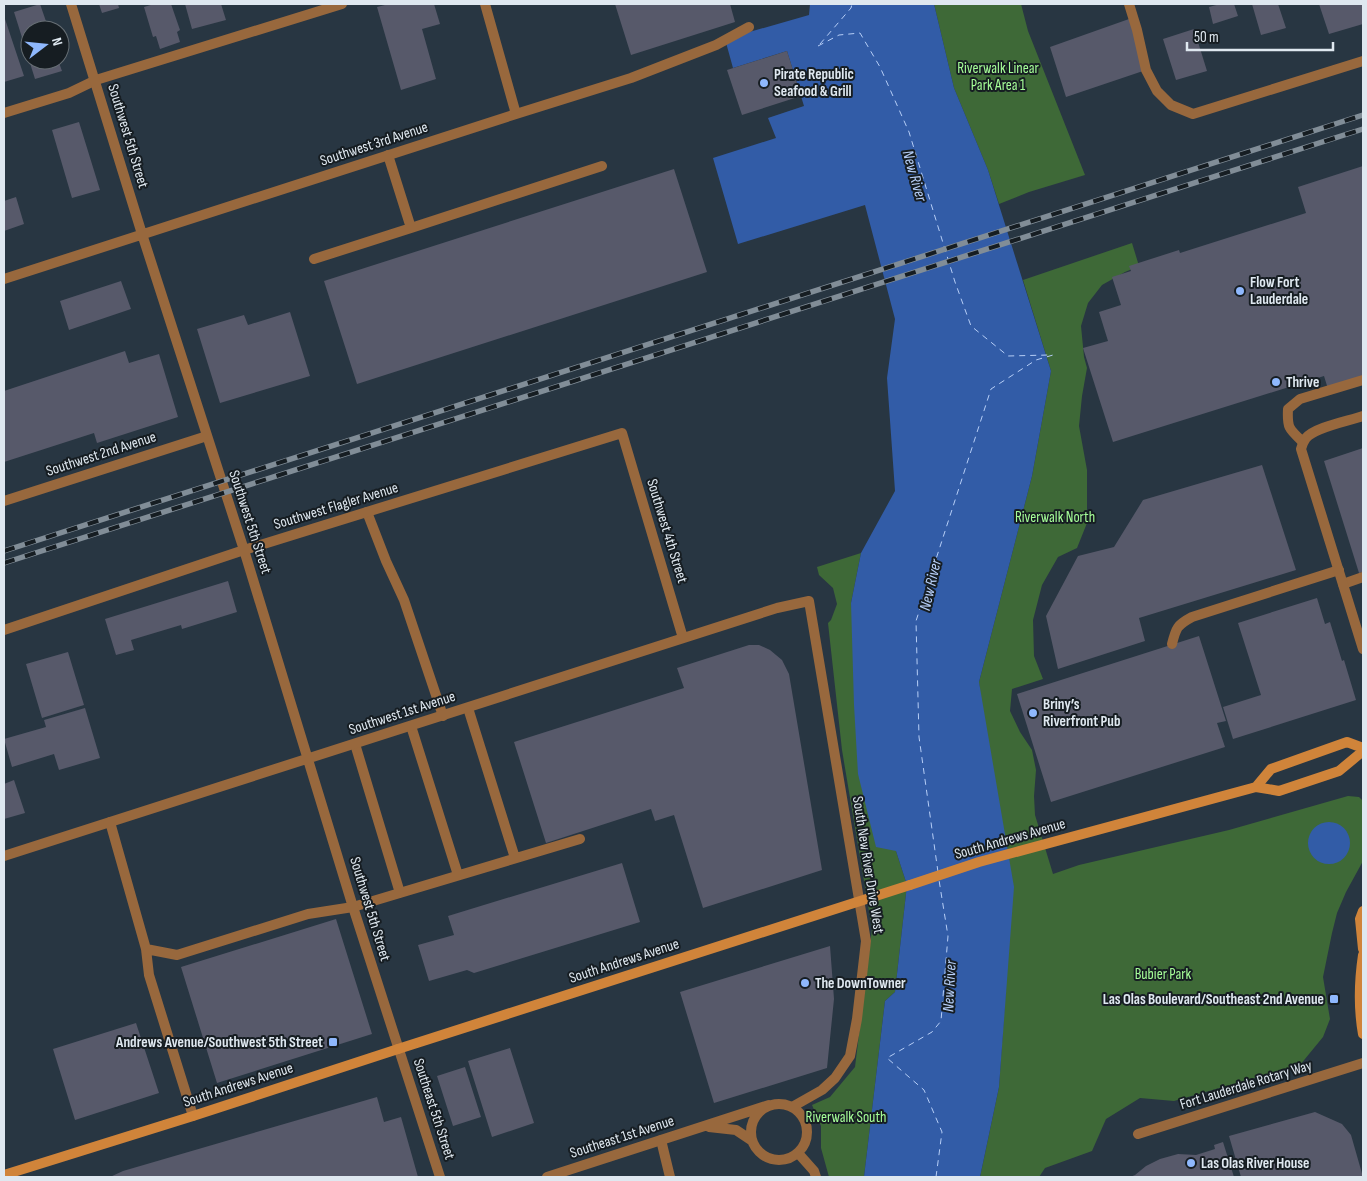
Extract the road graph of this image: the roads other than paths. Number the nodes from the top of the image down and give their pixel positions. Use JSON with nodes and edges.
{"nodes":[{"id":1,"x":72,"y":4,"type":"edge"},
{"id":2,"x":342,"y":4,"type":"edge"},
{"id":3,"x":485,"y":4,"type":"edge"},
{"id":4,"x":1129,"y":4,"type":"edge"},
{"id":5,"x":749,"y":27,"type":"dead end"},
{"id":6,"x":1363,"y":60,"type":"edge"},
{"id":7,"x":96,"y":80,"type":"junction"},
{"id":8,"x":4,"y":113,"type":"edge"},
{"id":9,"x":516,"y":114,"type":"junction"},
{"id":10,"x":388,"y":155,"type":"junction"},
{"id":11,"x":602,"y":166,"type":"dead end"},
{"id":12,"x":411,"y":228,"type":"junction"},
{"id":13,"x":142,"y":234,"type":"junction"},
{"id":14,"x":314,"y":259,"type":"dead end"},
{"id":15,"x":4,"y":279,"type":"edge"},
{"id":16,"x":1363,"y":380,"type":"edge"},
{"id":17,"x":1363,"y":416,"type":"edge"},
{"id":18,"x":622,"y":433,"type":"joint"},
{"id":19,"x":207,"y":436,"type":"junction"},
{"id":20,"x":1303,"y":442,"type":"junction"},
{"id":21,"x":4,"y":501,"type":"edge"},
{"id":22,"x":366,"y":512,"type":"junction"},
{"id":23,"x":244,"y":550,"type":"junction"},
{"id":24,"x":1339,"y":570,"type":"junction"},
{"id":25,"x":1363,"y":577,"type":"edge"},
{"id":26,"x":1343,"y":584,"type":"junction"},
{"id":27,"x":809,"y":602,"type":"joint"},
{"id":28,"x":4,"y":630,"type":"edge"},
{"id":29,"x":683,"y":638,"type":"junction"},
{"id":30,"x":1172,"y":644,"type":"dead end"},
{"id":31,"x":1363,"y":649,"type":"edge"},
{"id":32,"x":468,"y":708,"type":"junction"},
{"id":33,"x":442,"y":716,"type":"junction"},
{"id":34,"x":411,"y":726,"type":"junction"},
{"id":35,"x":355,"y":744,"type":"junction"},
{"id":36,"x":1363,"y":749,"type":"edge"},
{"id":37,"x":308,"y":759,"type":"junction"},
{"id":38,"x":1256,"y":787,"type":"junction"},
{"id":39,"x":110,"y":822,"type":"junction"},
{"id":40,"x":580,"y":839,"type":"dead end"},
{"id":41,"x":4,"y":856,"type":"edge"},
{"id":42,"x":515,"y":858,"type":"junction"},
{"id":43,"x":458,"y":875,"type":"junction"},
{"id":44,"x":400,"y":893,"type":"junction"},
{"id":45,"x":353,"y":907,"type":"junction"},
{"id":46,"x":1363,"y":911,"type":"edge"},
{"id":47,"x":146,"y":949,"type":"junction"},
{"id":48,"x":1363,"y":949,"type":"edge"},
{"id":49,"x":1363,"y":954,"type":"edge"},
{"id":50,"x":1363,"y":1034,"type":"edge"},
{"id":51,"x":398,"y":1049,"type":"junction"},
{"id":52,"x":1363,"y":1064,"type":"edge"},
{"id":53,"x":769,"y":1105,"type":"junction"},
{"id":54,"x":792,"y":1107,"type":"junction"},
{"id":55,"x":193,"y":1116,"type":"junction"},
{"id":56,"x":706,"y":1126,"type":"junction"},
{"id":57,"x":1138,"y":1134,"type":"dead end"},
{"id":58,"x":661,"y":1140,"type":"junction"},
{"id":59,"x":751,"y":1140,"type":"junction"},
{"id":60,"x":798,"y":1153,"type":"junction"},
{"id":61,"x":4,"y":1175,"type":"edge"},
{"id":62,"x":440,"y":1177,"type":"edge"},
{"id":63,"x":547,"y":1177,"type":"edge"},
{"id":64,"x":670,"y":1177,"type":"edge"},
{"id":65,"x":816,"y":1177,"type":"edge"}],
"edges":[{"from":1,"to":7,"type":"street","name":"Southwest 5th Street"},
{"from":2,"to":7,"type":"street"},
{"from":3,"to":9,"type":"street"},
{"from":4,"to":6,"type":"street"},
{"from":5,"to":9,"type":"street","name":"Southwest 3rd Avenue"},
{"from":7,"to":8,"type":"street"},
{"from":7,"to":13,"type":"street","name":"Southwest 5th Street"},
{"from":9,"to":10,"type":"street","name":"Southwest 3rd Avenue"},
{"from":10,"to":12,"type":"street"},
{"from":10,"to":13,"type":"street","name":"Southwest 3rd Avenue"},
{"from":11,"to":12,"type":"street"},
{"from":12,"to":14,"type":"street"},
{"from":13,"to":15,"type":"street","name":"Southwest 3rd Avenue"},
{"from":13,"to":19,"type":"street","name":"Southwest 5th Street"},
{"from":16,"to":20,"type":"street"},
{"from":17,"to":20,"type":"street"},
{"from":18,"to":22,"type":"street","name":"Southwest Flagler Avenue"},
{"from":18,"to":29,"type":"street","name":"Southwest 4th Street"},
{"from":19,"to":21,"type":"street","name":"Southwest 2nd Avenue"},
{"from":19,"to":23,"type":"street","name":"Southwest 5th Street"},
{"from":20,"to":24,"type":"street"},
{"from":22,"to":23,"type":"street","name":"Southwest Flagler Avenue"},
{"from":22,"to":33,"type":"street"},
{"from":23,"to":28,"type":"street","name":"Southwest Flagler Avenue"},
{"from":23,"to":37,"type":"street","name":"Southwest 5th Street"},
{"from":24,"to":26,"type":"street"},
{"from":24,"to":30,"type":"street"},
{"from":25,"to":26,"type":"street"},
{"from":26,"to":31,"type":"street"},
{"from":27,"to":29,"type":"street","name":"Southwest 1st Avenue"},
{"from":27,"to":54,"type":"street","name":"South New River Drive West"},
{"from":29,"to":32,"type":"street","name":"Southwest 1st Avenue"},
{"from":32,"to":33,"type":"street","name":"Southwest 1st Avenue"},
{"from":32,"to":42,"type":"street"},
{"from":33,"to":34,"type":"street","name":"Southwest 1st Avenue"},
{"from":34,"to":35,"type":"street","name":"Southwest 1st Avenue"},
{"from":34,"to":43,"type":"street"},
{"from":35,"to":37,"type":"street","name":"Southwest 1st Avenue"},
{"from":35,"to":44,"type":"street"},
{"from":36,"to":38,"type":"main road","name":"South Andrews Avenue"},
{"from":36,"to":38,"type":"main road","name":"South Andrews Avenue"},
{"from":37,"to":39,"type":"street","name":"Southwest 1st Avenue"},
{"from":37,"to":45,"type":"street","name":"Southwest 5th Street"},
{"from":38,"to":51,"type":"main road","name":"South Andrews Avenue","bridge":true},
{"from":39,"to":41,"type":"street","name":"Southwest 1st Avenue"},
{"from":39,"to":47,"type":"street"},
{"from":40,"to":42,"type":"street"},
{"from":42,"to":43,"type":"street"},
{"from":43,"to":44,"type":"street"},
{"from":44,"to":45,"type":"street"},
{"from":45,"to":47,"type":"street"},
{"from":45,"to":51,"type":"street","name":"Southwest 5th Street"},
{"from":46,"to":48,"type":"main road"},
{"from":47,"to":55,"type":"street"},
{"from":49,"to":50,"type":"main road"},
{"from":51,"to":55,"type":"main road","name":"South Andrews Avenue"},
{"from":51,"to":62,"type":"street","name":"Southeast 5th Street"},
{"from":52,"to":57,"type":"street","name":"Fort Lauderdale Rotary Way"},
{"from":53,"to":54,"type":"street"},
{"from":53,"to":56,"type":"street","name":"Southeast 1st Avenue"},
{"from":53,"to":59,"type":"street"},
{"from":54,"to":60,"type":"street"},
{"from":55,"to":61,"type":"main road","name":"South Andrews Avenue"},
{"from":56,"to":58,"type":"street","name":"Southeast 1st Avenue"},
{"from":56,"to":59,"type":"street","name":"Southeast 1st Avenue"},
{"from":58,"to":63,"type":"street","name":"Southeast 1st Avenue"},
{"from":58,"to":64,"type":"street"},
{"from":59,"to":60,"type":"street"},
{"from":60,"to":65,"type":"street"}]}
